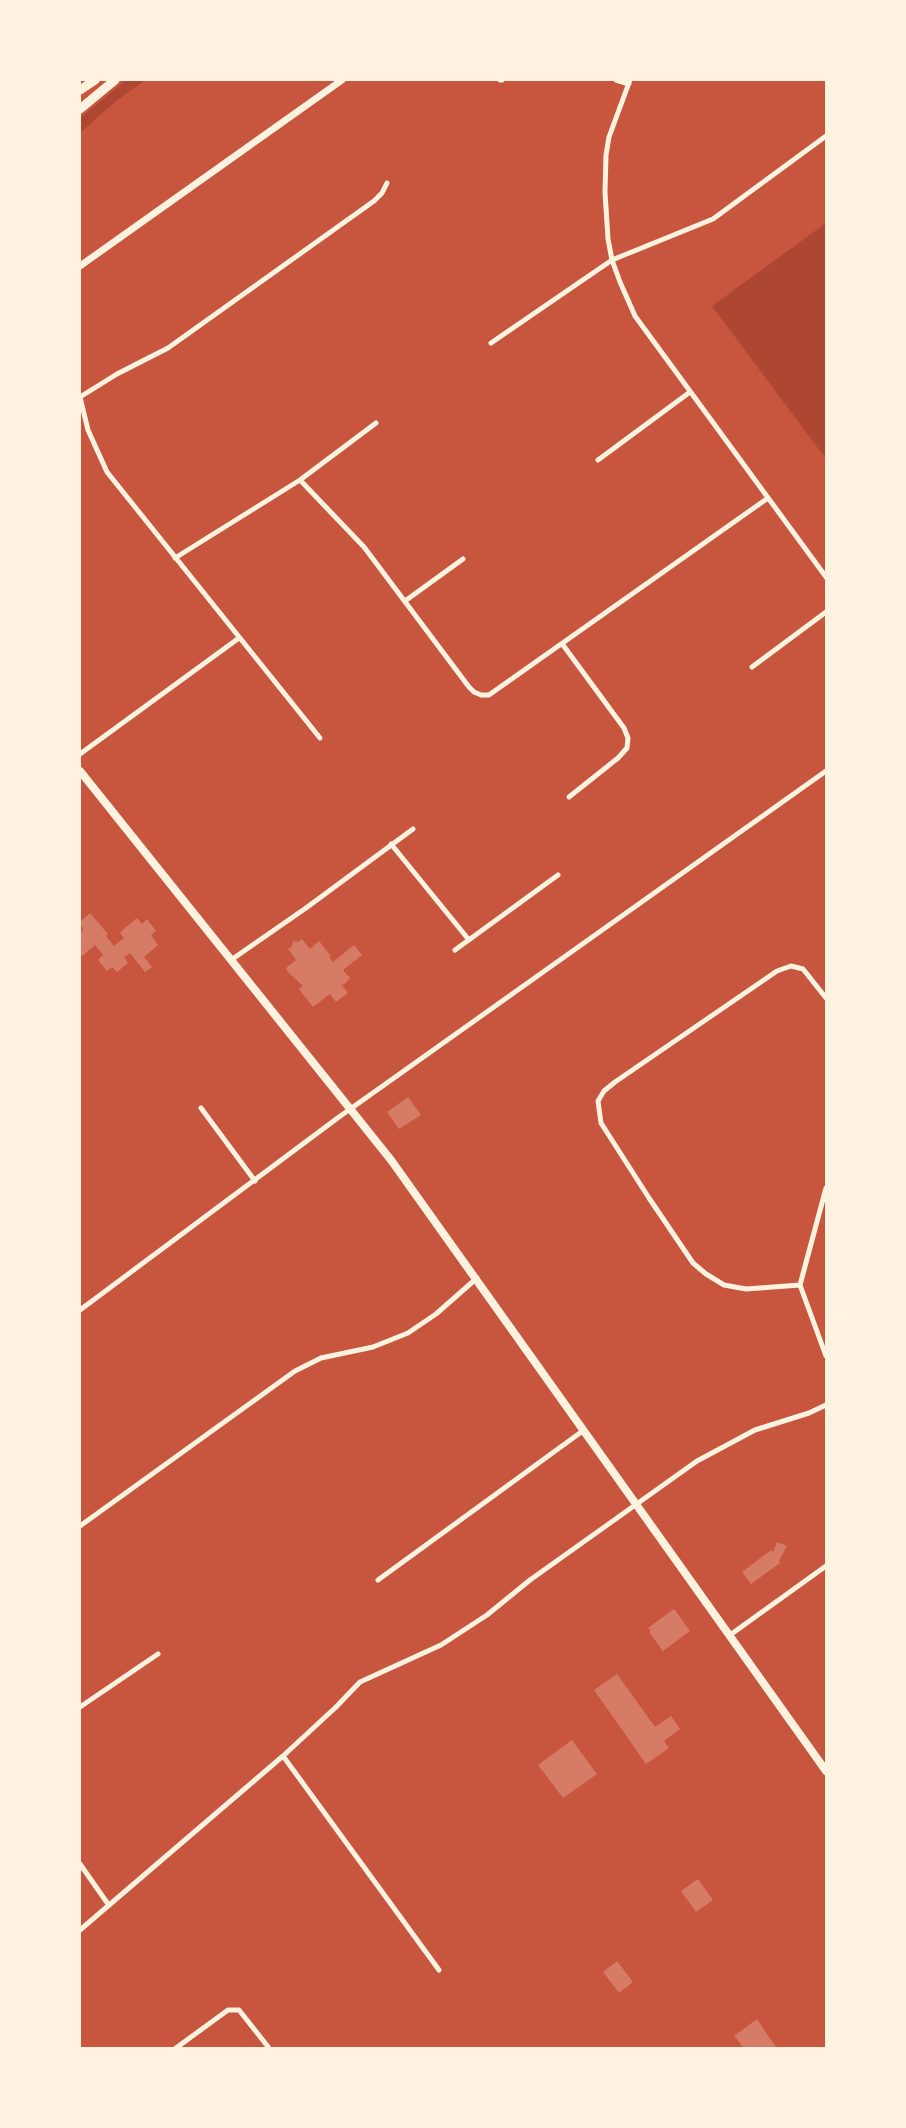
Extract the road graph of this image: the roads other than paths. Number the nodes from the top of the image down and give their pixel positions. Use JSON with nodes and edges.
{"nodes":[{"id":1,"x":95,"y":80,"type":"edge"},
{"id":2,"x":115,"y":80,"type":"edge"},
{"id":3,"x":342,"y":80,"type":"edge"},
{"id":4,"x":616,"y":80,"type":"edge"},
{"id":5,"x":629,"y":82,"type":"edge"},
{"id":6,"x":80,"y":90,"type":"edge"},
{"id":7,"x":80,"y":109,"type":"edge"},
{"id":8,"x":826,"y":136,"type":"edge"},
{"id":9,"x":387,"y":183,"type":"dead end"},
{"id":10,"x":612,"y":260,"type":"junction"},
{"id":11,"x":80,"y":266,"type":"edge"},
{"id":12,"x":491,"y":343,"type":"dead end"},
{"id":13,"x":690,"y":392,"type":"junction"},
{"id":14,"x":80,"y":397,"type":"edge"},
{"id":15,"x":376,"y":423,"type":"dead end"},
{"id":16,"x":598,"y":460,"type":"dead end"},
{"id":17,"x":300,"y":480,"type":"junction"},
{"id":18,"x":768,"y":498,"type":"junction"},
{"id":19,"x":175,"y":558,"type":"junction"},
{"id":20,"x":462,"y":559,"type":"dead end"},
{"id":21,"x":826,"y":577,"type":"edge"},
{"id":22,"x":405,"y":601,"type":"junction"},
{"id":23,"x":826,"y":612,"type":"edge"},
{"id":24,"x":239,"y":638,"type":"junction"},
{"id":25,"x":563,"y":645,"type":"junction"},
{"id":26,"x":752,"y":667,"type":"dead end"},
{"id":27,"x":320,"y":738,"type":"dead end"},
{"id":28,"x":80,"y":754,"type":"edge"},
{"id":29,"x":80,"y":771,"type":"edge"},
{"id":30,"x":826,"y":771,"type":"edge"},
{"id":31,"x":569,"y":797,"type":"dead end"},
{"id":32,"x":413,"y":829,"type":"dead end"},
{"id":33,"x":391,"y":844,"type":"junction"},
{"id":34,"x":558,"y":875,"type":"dead end"},
{"id":35,"x":469,"y":940,"type":"junction"},
{"id":36,"x":455,"y":950,"type":"dead end"},
{"id":37,"x":231,"y":960,"type":"junction"},
{"id":38,"x":826,"y":998,"type":"edge"},
{"id":39,"x":201,"y":1108,"type":"dead end"},
{"id":40,"x":351,"y":1109,"type":"junction"},
{"id":41,"x":255,"y":1181,"type":"junction"},
{"id":42,"x":826,"y":1191,"type":"edge"},
{"id":43,"x":477,"y":1278,"type":"junction"},
{"id":44,"x":800,"y":1285,"type":"junction"},
{"id":45,"x":80,"y":1310,"type":"edge"},
{"id":46,"x":826,"y":1356,"type":"edge"},
{"id":47,"x":826,"y":1405,"type":"edge"},
{"id":48,"x":584,"y":1430,"type":"junction"},
{"id":49,"x":636,"y":1504,"type":"junction"},
{"id":50,"x":80,"y":1526,"type":"edge"},
{"id":51,"x":826,"y":1567,"type":"edge"},
{"id":52,"x":378,"y":1580,"type":"dead end"},
{"id":53,"x":730,"y":1635,"type":"junction"},
{"id":54,"x":158,"y":1654,"type":"dead end"},
{"id":55,"x":80,"y":1707,"type":"edge"},
{"id":56,"x":283,"y":1756,"type":"junction"},
{"id":57,"x":826,"y":1771,"type":"edge"},
{"id":58,"x":80,"y":1864,"type":"edge"},
{"id":59,"x":108,"y":1904,"type":"junction"},
{"id":60,"x":80,"y":1930,"type":"edge"},
{"id":61,"x":439,"y":1970,"type":"dead end"},
{"id":62,"x":176,"y":2049,"type":"edge"},
{"id":63,"x":269,"y":2049,"type":"edge"}],
"edges":[{"from":1,"to":6,"type":"highway"},
{"from":2,"to":7,"type":"highway"},
{"from":3,"to":11,"type":"street"},
{"from":4,"to":5,"type":"street"},
{"from":5,"to":10,"type":"street"},
{"from":8,"to":10,"type":"street"},
{"from":9,"to":14,"type":"street"},
{"from":10,"to":12,"type":"street"},
{"from":10,"to":13,"type":"street"},
{"from":13,"to":16,"type":"street"},
{"from":13,"to":18,"type":"street"},
{"from":14,"to":19,"type":"street"},
{"from":15,"to":17,"type":"street"},
{"from":17,"to":19,"type":"street"},
{"from":17,"to":22,"type":"street"},
{"from":18,"to":21,"type":"street"},
{"from":18,"to":25,"type":"street"},
{"from":19,"to":24,"type":"street"},
{"from":20,"to":22,"type":"street"},
{"from":22,"to":25,"type":"street"},
{"from":23,"to":26,"type":"street"},
{"from":24,"to":27,"type":"street"},
{"from":24,"to":28,"type":"street"},
{"from":25,"to":31,"type":"street"},
{"from":29,"to":37,"type":"main road"},
{"from":30,"to":40,"type":"street"},
{"from":32,"to":33,"type":"street"},
{"from":33,"to":35,"type":"street"},
{"from":33,"to":37,"type":"street"},
{"from":34,"to":35,"type":"street"},
{"from":35,"to":36,"type":"street"},
{"from":37,"to":40,"type":"main road"},
{"from":38,"to":44,"type":"street"},
{"from":39,"to":41,"type":"street"},
{"from":40,"to":41,"type":"street"},
{"from":40,"to":43,"type":"main road"},
{"from":41,"to":45,"type":"street"},
{"from":42,"to":44,"type":"street"},
{"from":43,"to":48,"type":"main road"},
{"from":43,"to":50,"type":"street"},
{"from":44,"to":46,"type":"street"},
{"from":47,"to":49,"type":"street"},
{"from":48,"to":49,"type":"main road"},
{"from":48,"to":52,"type":"street"},
{"from":49,"to":53,"type":"main road"},
{"from":49,"to":56,"type":"street"},
{"from":51,"to":53,"type":"street"},
{"from":53,"to":57,"type":"main road"},
{"from":54,"to":55,"type":"street"},
{"from":56,"to":59,"type":"street"},
{"from":56,"to":61,"type":"street"},
{"from":58,"to":59,"type":"street"},
{"from":59,"to":60,"type":"street"},
{"from":62,"to":63,"type":"street"}]}
